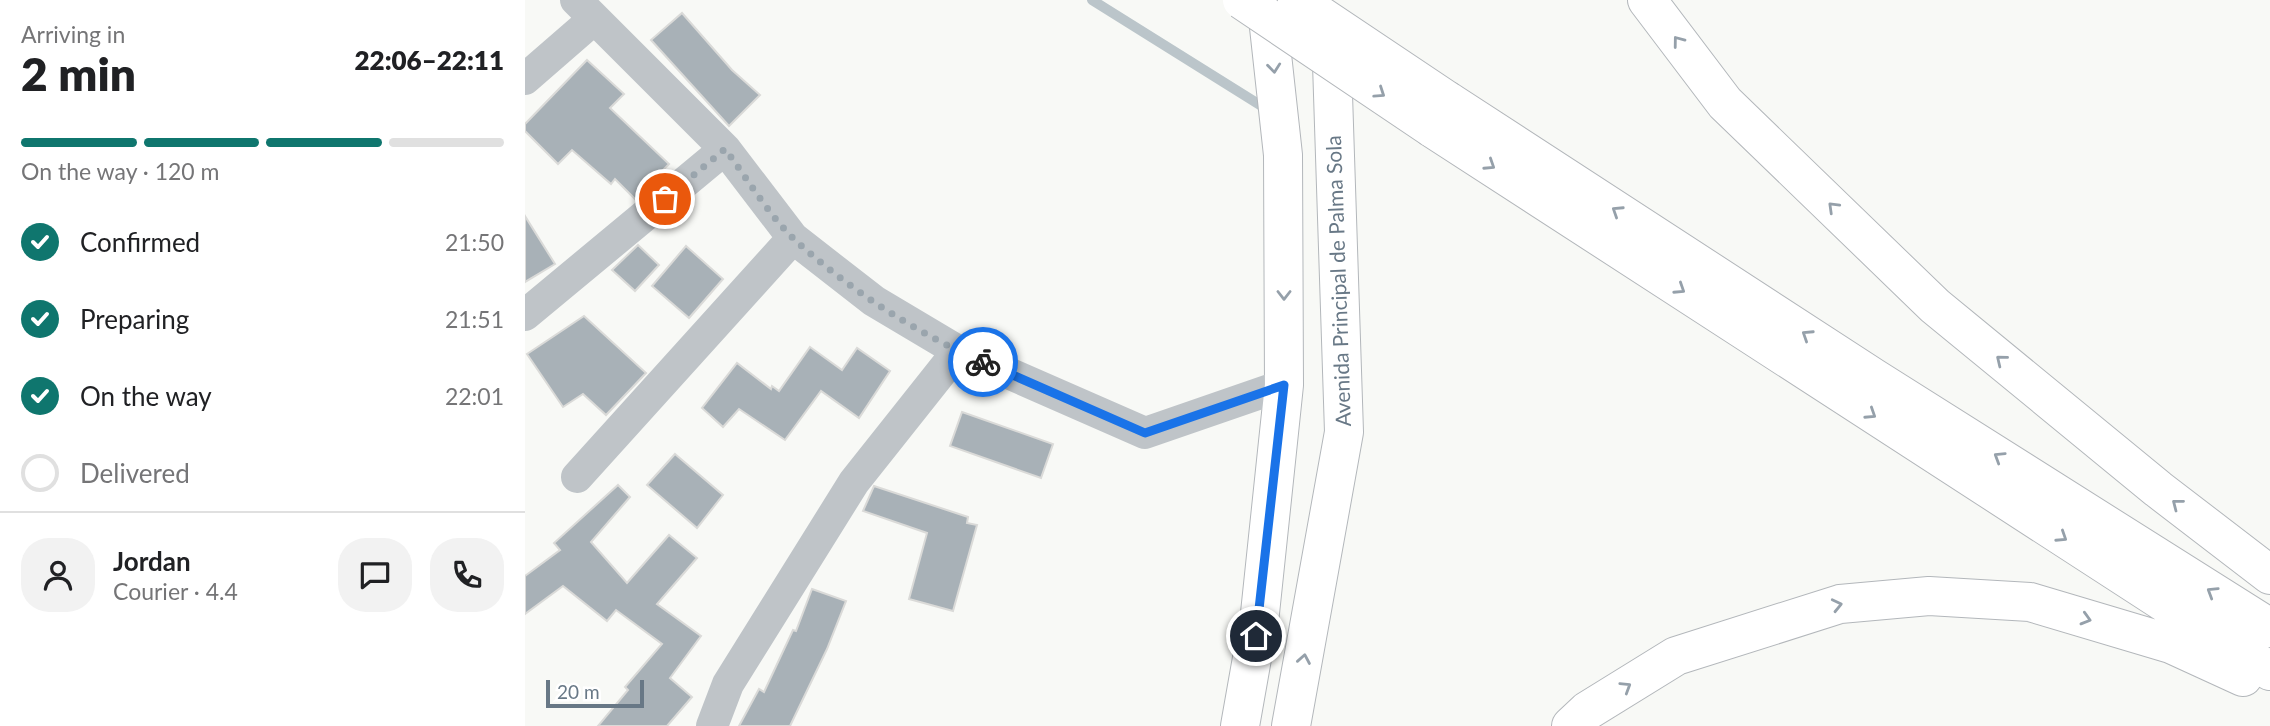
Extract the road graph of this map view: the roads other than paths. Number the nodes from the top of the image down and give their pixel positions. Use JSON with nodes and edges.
{"nodes":[{"id":1,"x":1242,"y":0,"type":"edge"},
{"id":2,"x":1266,"y":0,"type":"edge"},
{"id":3,"x":1297,"y":0,"type":"edge"},
{"id":4,"x":1330,"y":0,"type":"edge"},
{"id":5,"x":1647,"y":0,"type":"edge"},
{"id":6,"x":585,"y":9,"type":"edge"},
{"id":7,"x":525,"y":79,"type":"edge"},
{"id":8,"x":1440,"y":115,"type":"junction"},
{"id":9,"x":725,"y":149,"type":"junction"},
{"id":10,"x":793,"y":238,"type":"junction"},
{"id":11,"x":525,"y":315,"type":"edge"},
{"id":12,"x":958,"y":351,"type":"junction"},
{"id":13,"x":1284,"y":385,"type":"junction"},
{"id":14,"x":577,"y":477,"type":"dead end"},
{"id":15,"x":2270,"y":575,"type":"edge"},
{"id":16,"x":2270,"y":628,"type":"edge"},
{"id":17,"x":2270,"y":671,"type":"edge"},
{"id":18,"x":2270,"y":689,"type":"edge"},
{"id":19,"x":712,"y":726,"type":"edge"},
{"id":20,"x":1240,"y":726,"type":"edge"},
{"id":21,"x":1291,"y":726,"type":"edge"},
{"id":22,"x":1571,"y":726,"type":"edge"}],
"edges":[{"from":1,"to":8,"type":"highway","one_way":true,"bridge":true},
{"from":2,"to":13,"type":"highway","one_way":true},
{"from":3,"to":8,"type":"highway","bridge":true},
{"from":21,"to":4,"type":"highway","name":"Avenida Principal de Palma Sola","one_way":true},
{"from":15,"to":5,"type":"highway","one_way":true},
{"from":6,"to":7,"type":"street"},
{"from":6,"to":9,"type":"street"},
{"from":16,"to":8,"type":"highway","one_way":true},
{"from":8,"to":17,"type":"highway","one_way":true},
{"from":9,"to":10,"type":"street"},
{"from":9,"to":11,"type":"street"},
{"from":10,"to":12,"type":"street"},
{"from":10,"to":14,"type":"street"},
{"from":12,"to":13,"type":"street"},
{"from":12,"to":19,"type":"street"},
{"from":13,"to":20,"type":"highway"},
{"from":22,"to":18,"type":"highway","one_way":true}]}
